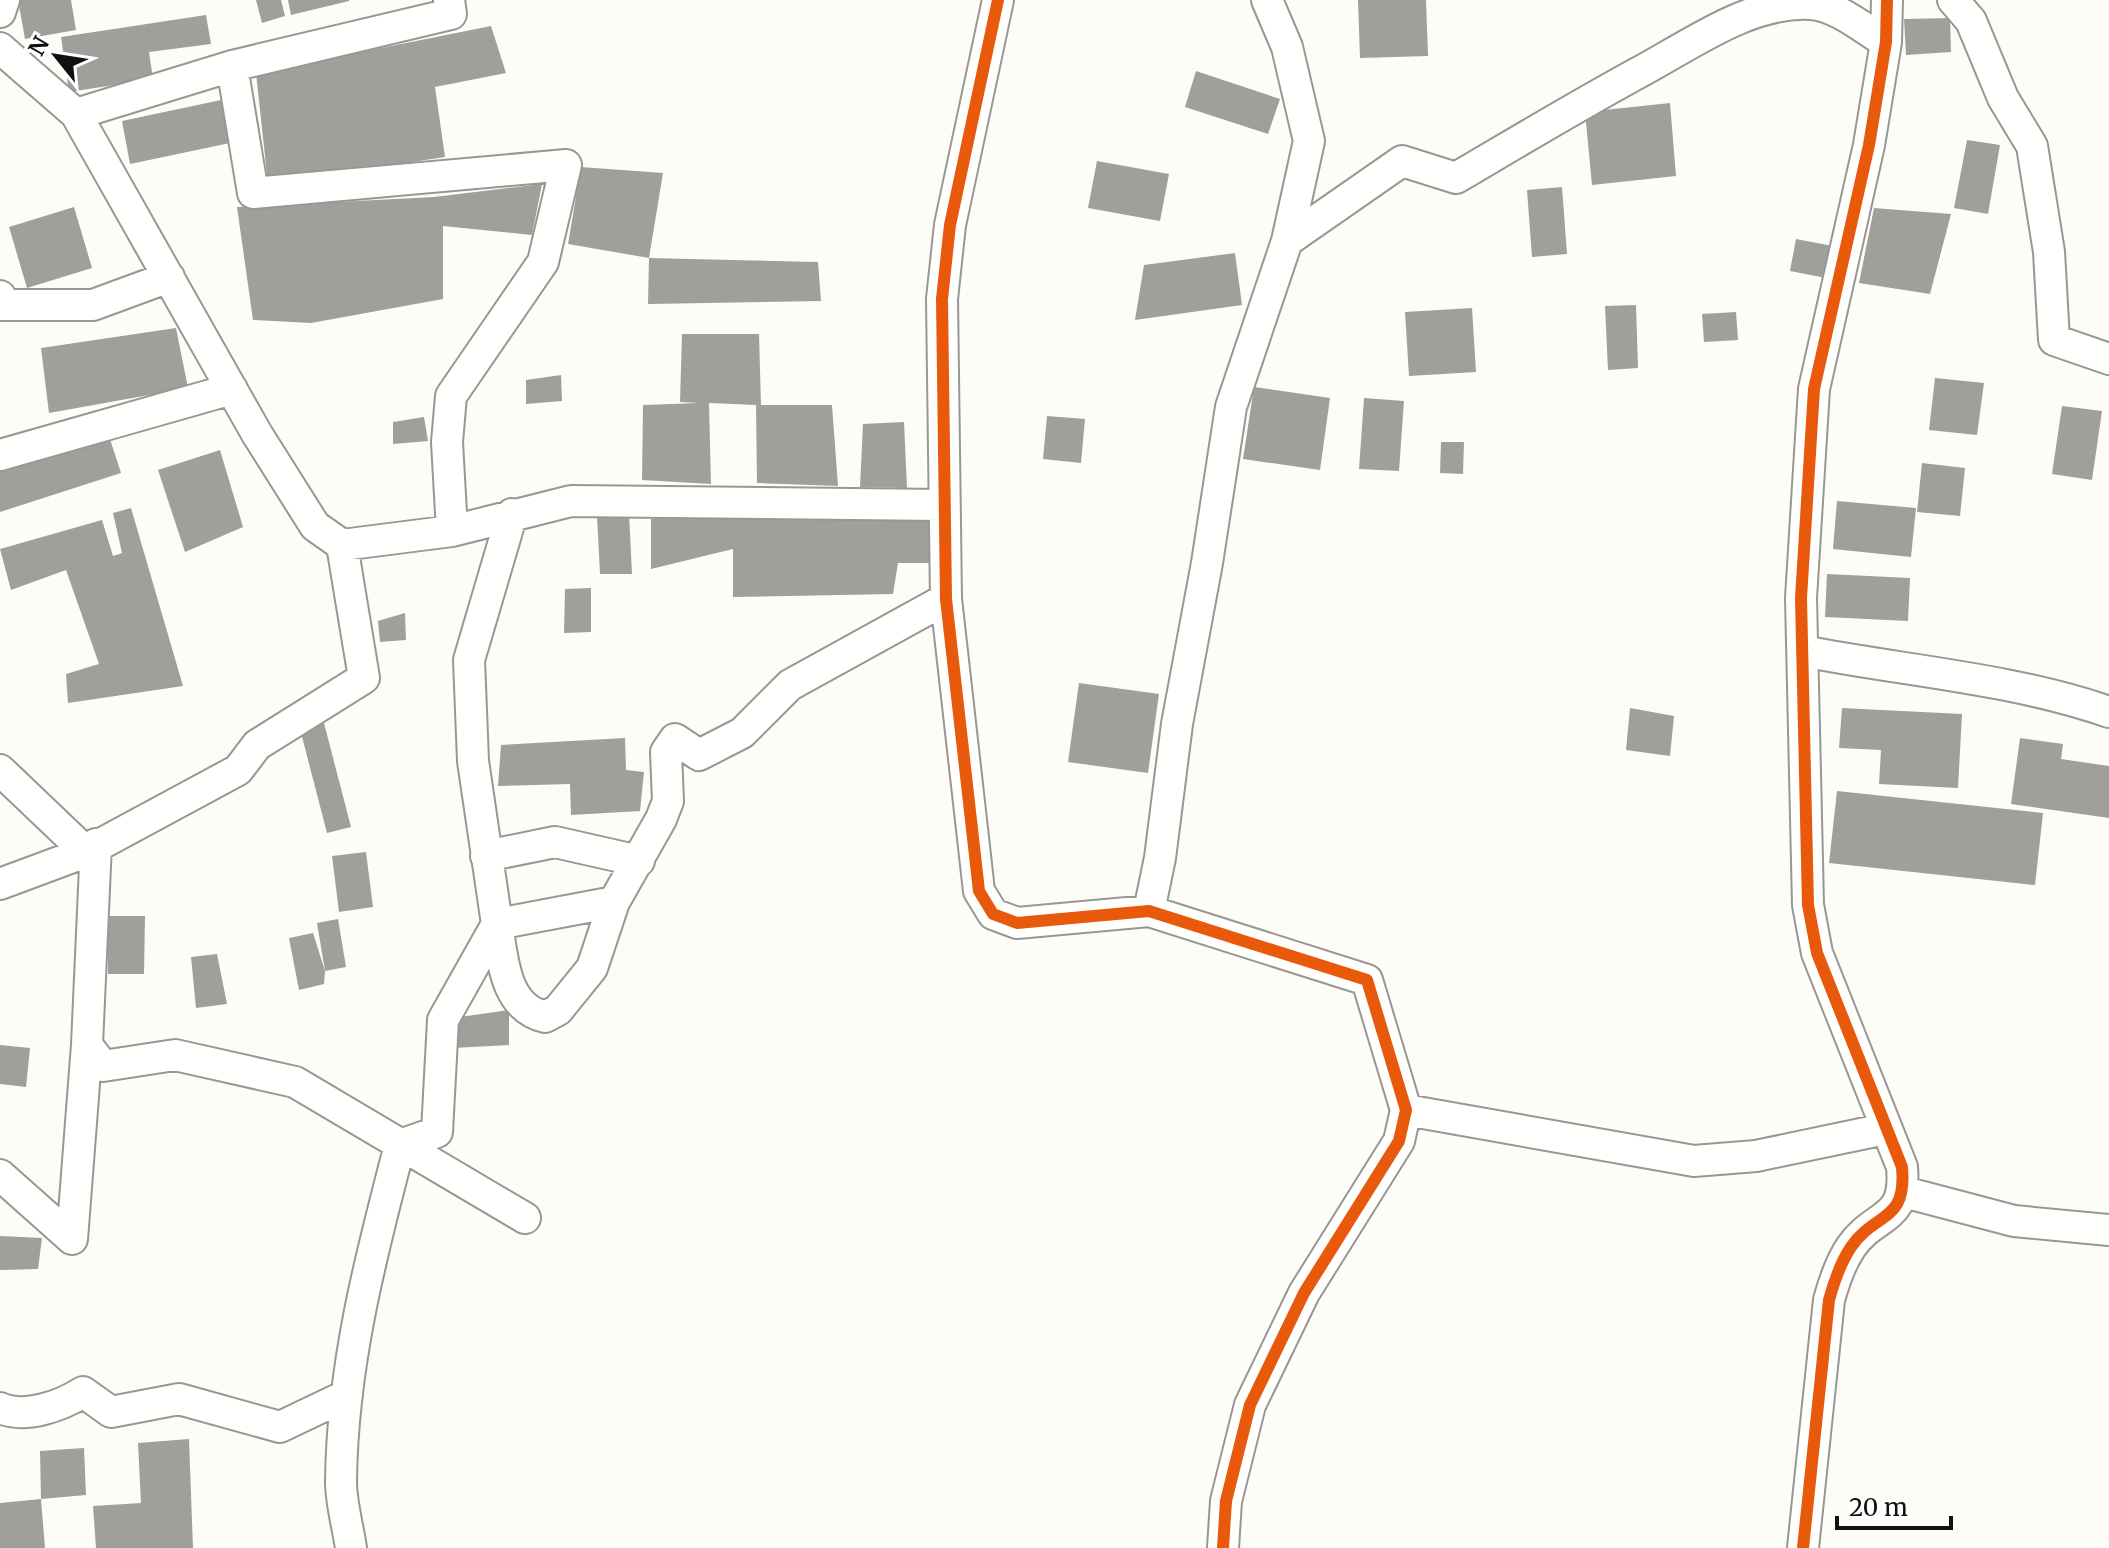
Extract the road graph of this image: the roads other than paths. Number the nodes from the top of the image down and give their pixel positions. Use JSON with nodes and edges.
{"nodes":[{"id":1,"x":4,"y":0,"type":"edge"},
{"id":2,"x":449,"y":0,"type":"edge"},
{"id":3,"x":998,"y":0,"type":"edge"},
{"id":4,"x":1267,"y":0,"type":"edge"},
{"id":5,"x":1887,"y":0,"type":"edge"},
{"id":6,"x":1953,"y":0,"type":"edge"},
{"id":7,"x":0,"y":12,"type":"edge"},
{"id":8,"x":1886,"y":42,"type":"junction"},
{"id":9,"x":0,"y":48,"type":"edge"},
{"id":10,"x":232,"y":66,"type":"junction"},
{"id":11,"x":76,"y":114,"type":"junction"},
{"id":12,"x":1287,"y":241,"type":"junction"},
{"id":13,"x":169,"y":277,"type":"junction"},
{"id":14,"x":0,"y":296,"type":"edge"},
{"id":15,"x":2109,"y":359,"type":"edge"},
{"id":16,"x":232,"y":389,"type":"junction"},
{"id":17,"x":0,"y":455,"type":"edge"},
{"id":18,"x":942,"y":505,"type":"junction"},
{"id":19,"x":512,"y":514,"type":"junction"},
{"id":20,"x":452,"y":531,"type":"junction"},
{"id":21,"x":342,"y":545,"type":"junction"},
{"id":22,"x":946,"y":599,"type":"junction"},
{"id":23,"x":1803,"y":651,"type":"junction"},
{"id":24,"x":2109,"y":712,"type":"edge"},
{"id":25,"x":5,"y":784,"type":"edge"},
{"id":26,"x":91,"y":848,"type":"junction"},
{"id":27,"x":486,"y":856,"type":"junction"},
{"id":28,"x":639,"y":861,"type":"junction"},
{"id":29,"x":0,"y":884,"type":"edge"},
{"id":30,"x":614,"y":902,"type":"junction"},
{"id":31,"x":1149,"y":911,"type":"junction"},
{"id":32,"x":497,"y":924,"type":"junction"},
{"id":33,"x":87,"y":1045,"type":"junction"},
{"id":34,"x":1406,"y":1110,"type":"junction"},
{"id":35,"x":1885,"y":1129,"type":"junction"},
{"id":36,"x":400,"y":1145,"type":"junction"},
{"id":37,"x":0,"y":1175,"type":"edge"},
{"id":38,"x":1904,"y":1192,"type":"junction"},
{"id":39,"x":525,"y":1218,"type":"dead end"},
{"id":40,"x":2109,"y":1230,"type":"edge"},
{"id":41,"x":347,"y":1395,"type":"junction"},
{"id":42,"x":0,"y":1408,"type":"edge"},
{"id":43,"x":351,"y":1548,"type":"edge"},
{"id":44,"x":1223,"y":1548,"type":"edge"},
{"id":45,"x":1803,"y":1548,"type":"edge"}],
"edges":[{"from":1,"to":7,"type":"street"},
{"from":2,"to":10,"type":"street"},
{"from":3,"to":18,"type":"street"},
{"from":4,"to":12,"type":"street"},
{"from":5,"to":8,"type":"street"},
{"from":6,"to":15,"type":"street"},
{"from":8,"to":12,"type":"street"},
{"from":8,"to":23,"type":"street"},
{"from":9,"to":11,"type":"street"},
{"from":10,"to":11,"type":"street"},
{"from":10,"to":20,"type":"street"},
{"from":11,"to":13,"type":"street"},
{"from":12,"to":31,"type":"street"},
{"from":13,"to":14,"type":"street"},
{"from":13,"to":16,"type":"street"},
{"from":16,"to":17,"type":"street"},
{"from":16,"to":21,"type":"street"},
{"from":18,"to":19,"type":"street"},
{"from":18,"to":22,"type":"street"},
{"from":19,"to":20,"type":"street"},
{"from":19,"to":27,"type":"street"},
{"from":20,"to":21,"type":"street"},
{"from":21,"to":26,"type":"street"},
{"from":22,"to":28,"type":"street"},
{"from":22,"to":31,"type":"street"},
{"from":23,"to":24,"type":"street"},
{"from":23,"to":35,"type":"street"},
{"from":25,"to":26,"type":"street"},
{"from":26,"to":29,"type":"street"},
{"from":26,"to":33,"type":"street"},
{"from":27,"to":28,"type":"street"},
{"from":27,"to":32,"type":"street"},
{"from":28,"to":30,"type":"street"},
{"from":30,"to":32,"type":"street"},
{"from":30,"to":32,"type":"street"},
{"from":31,"to":34,"type":"street"},
{"from":32,"to":36,"type":"street"},
{"from":33,"to":36,"type":"street"},
{"from":33,"to":37,"type":"street"},
{"from":34,"to":35,"type":"street"},
{"from":34,"to":44,"type":"street"},
{"from":35,"to":38,"type":"street"},
{"from":36,"to":39,"type":"street"},
{"from":36,"to":41,"type":"street"},
{"from":38,"to":40,"type":"street"},
{"from":38,"to":45,"type":"street"},
{"from":41,"to":42,"type":"street"},
{"from":41,"to":43,"type":"street"}]}
